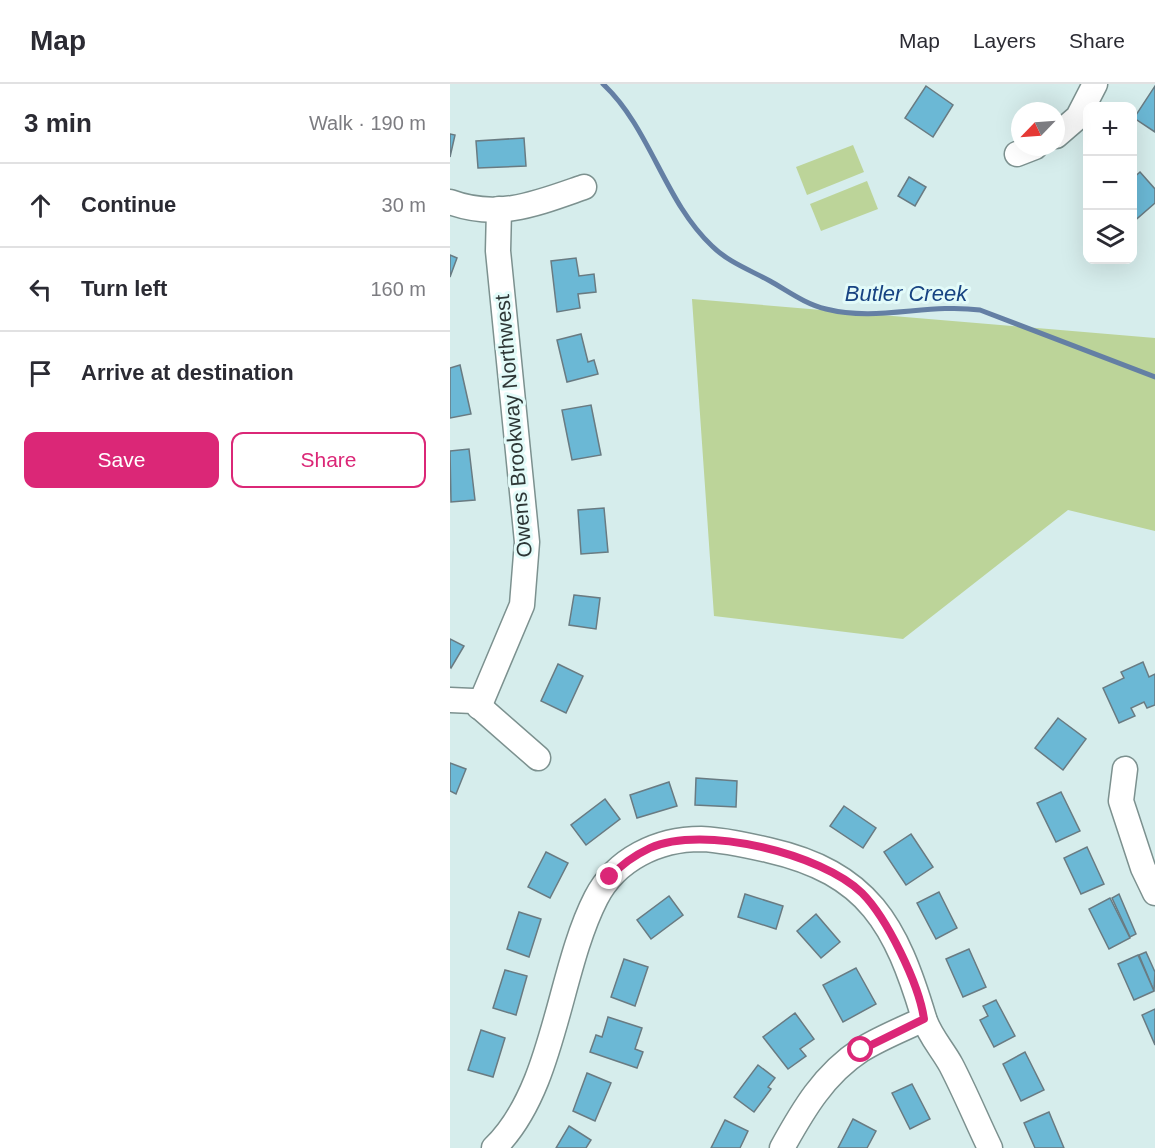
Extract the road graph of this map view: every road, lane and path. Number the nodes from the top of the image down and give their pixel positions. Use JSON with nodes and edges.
{"nodes":[{"id":1,"x":1095,"y":84,"type":"edge"},
{"id":2,"x":1065,"y":128,"type":"edge"},
{"id":3,"x":584,"y":187,"type":"dead end"},
{"id":4,"x":450,"y":202,"type":"edge"},
{"id":5,"x":499,"y":209,"type":"junction"},
{"id":6,"x":450,"y":700,"type":"edge"},
{"id":7,"x":479,"y":707,"type":"junction"},
{"id":8,"x":538,"y":758,"type":"dead end"},
{"id":9,"x":1125,"y":769,"type":"dead end"},
{"id":10,"x":1155,"y":893,"type":"edge"},
{"id":11,"x":924,"y":1019,"type":"junction"},
{"id":12,"x":494,"y":1148,"type":"edge"},
{"id":13,"x":782,"y":1148,"type":"edge"},
{"id":14,"x":990,"y":1148,"type":"edge"}],
"edges":[{"from":1,"to":2,"type":"street"},
{"from":3,"to":5,"type":"street"},
{"from":4,"to":5,"type":"street"},
{"from":5,"to":7,"type":"street","name":"Owens Brookway Northwest"},
{"from":6,"to":7,"type":"street"},
{"from":7,"to":8,"type":"street"},
{"from":9,"to":10,"type":"street"},
{"from":11,"to":12,"type":"street"},
{"from":11,"to":13,"type":"street"},
{"from":11,"to":14,"type":"street"}]}
